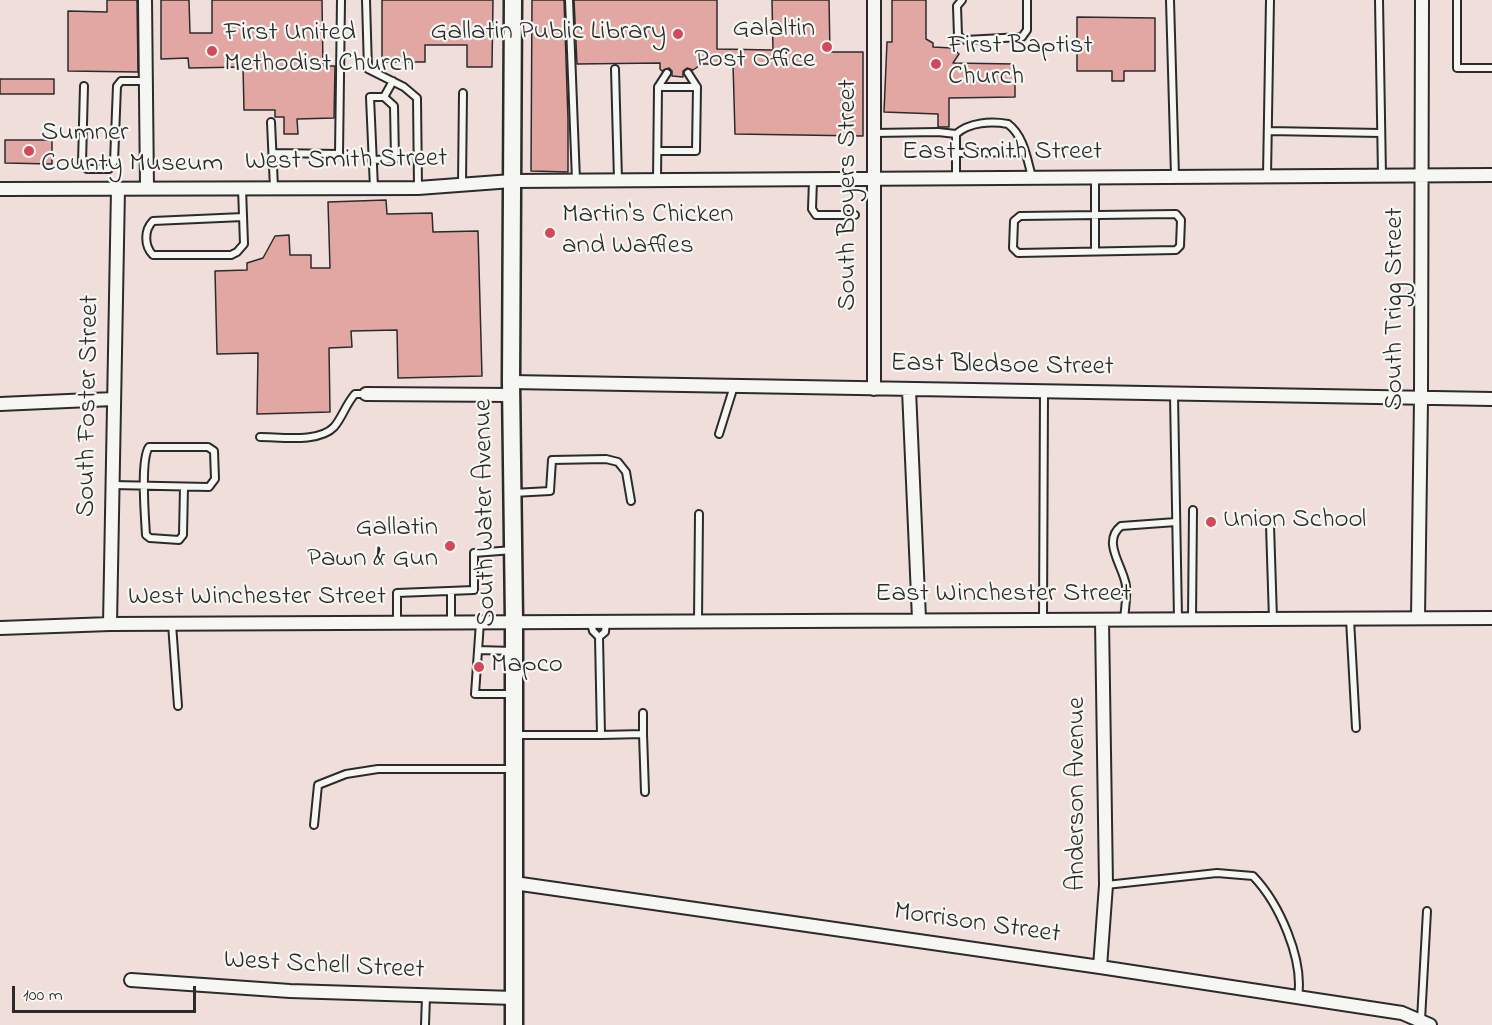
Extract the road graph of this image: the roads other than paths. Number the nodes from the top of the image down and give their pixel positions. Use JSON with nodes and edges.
{"nodes":[{"id":1,"x":145,"y":0,"type":"edge"},
{"id":2,"x":341,"y":0,"type":"edge"},
{"id":3,"x":366,"y":0,"type":"edge"},
{"id":4,"x":513,"y":0,"type":"edge"},
{"id":5,"x":569,"y":0,"type":"edge"},
{"id":6,"x":874,"y":0,"type":"edge"},
{"id":7,"x":962,"y":0,"type":"edge"},
{"id":8,"x":1027,"y":0,"type":"edge"},
{"id":9,"x":1170,"y":0,"type":"edge"},
{"id":10,"x":1270,"y":0,"type":"edge"},
{"id":11,"x":1379,"y":0,"type":"edge"},
{"id":12,"x":1422,"y":0,"type":"edge"},
{"id":13,"x":1457,"y":0,"type":"edge"},
{"id":14,"x":1492,"y":68,"type":"edge"},
{"id":15,"x":615,"y":69,"type":"dead end"},
{"id":16,"x":667,"y":73,"type":"dead end"},
{"id":17,"x":688,"y":73,"type":"dead end"},
{"id":18,"x":146,"y":81,"type":"junction"},
{"id":19,"x":393,"y":81,"type":"junction"},
{"id":20,"x":84,"y":86,"type":"dead end"},
{"id":21,"x":658,"y":87,"type":"junction"},
{"id":22,"x":697,"y":87,"type":"junction"},
{"id":23,"x":463,"y":93,"type":"dead end"},
{"id":24,"x":384,"y":98,"type":"junction"},
{"id":25,"x":271,"y":122,"type":"dead end"},
{"id":26,"x":1268,"y":131,"type":"junction"},
{"id":27,"x":874,"y":133,"type":"junction"},
{"id":28,"x":1381,"y":133,"type":"junction"},
{"id":29,"x":956,"y":134,"type":"junction"},
{"id":30,"x":658,"y":151,"type":"junction"},
{"id":31,"x":1025,"y":152,"type":"junction"},
{"id":32,"x":273,"y":153,"type":"junction"},
{"id":33,"x":956,"y":153,"type":"junction"},
{"id":34,"x":372,"y":160,"type":"junction"},
{"id":35,"x":1382,"y":175,"type":"junction"},
{"id":36,"x":1421,"y":175,"type":"junction"},
{"id":37,"x":1492,"y":175,"type":"edge"},
{"id":38,"x":1267,"y":176,"type":"junction"},
{"id":39,"x":1032,"y":177,"type":"junction"},
{"id":40,"x":1095,"y":177,"type":"junction"},
{"id":41,"x":1175,"y":177,"type":"junction"},
{"id":42,"x":956,"y":178,"type":"junction"},
{"id":43,"x":813,"y":179,"type":"junction"},
{"id":44,"x":874,"y":179,"type":"junction"},
{"id":45,"x":618,"y":180,"type":"junction"},
{"id":46,"x":657,"y":180,"type":"junction"},
{"id":47,"x":512,"y":181,"type":"junction"},
{"id":48,"x":576,"y":181,"type":"junction"},
{"id":49,"x":462,"y":184,"type":"junction"},
{"id":50,"x":147,"y":188,"type":"junction"},
{"id":51,"x":242,"y":188,"type":"junction"},
{"id":52,"x":274,"y":188,"type":"junction"},
{"id":53,"x":374,"y":188,"type":"junction"},
{"id":54,"x":418,"y":188,"type":"junction"},
{"id":55,"x":0,"y":189,"type":"edge"},
{"id":56,"x":118,"y":189,"type":"junction"},
{"id":57,"x":855,"y":215,"type":"dead end"},
{"id":58,"x":1095,"y":215,"type":"junction"},
{"id":59,"x":243,"y":218,"type":"junction"},
{"id":60,"x":1095,"y":251,"type":"junction"},
{"id":61,"x":734,"y":386,"type":"junction"},
{"id":62,"x":511,"y":388,"type":"junction"},
{"id":63,"x":874,"y":389,"type":"junction"},
{"id":64,"x":909,"y":390,"type":"junction"},
{"id":65,"x":1044,"y":392,"type":"junction"},
{"id":66,"x":366,"y":394,"type":"joint"},
{"id":67,"x":1174,"y":394,"type":"junction"},
{"id":68,"x":113,"y":399,"type":"junction"},
{"id":69,"x":1421,"y":399,"type":"junction"},
{"id":70,"x":1492,"y":399,"type":"edge"},
{"id":71,"x":0,"y":404,"type":"edge"},
{"id":72,"x":719,"y":434,"type":"dead end"},
{"id":73,"x":260,"y":437,"type":"dead end"},
{"id":74,"x":112,"y":486,"type":"junction"},
{"id":75,"x":144,"y":486,"type":"junction"},
{"id":76,"x":184,"y":487,"type":"junction"},
{"id":77,"x":513,"y":494,"type":"junction"},
{"id":78,"x":631,"y":501,"type":"dead end"},
{"id":79,"x":1193,"y":510,"type":"dead end"},
{"id":80,"x":699,"y":514,"type":"dead end"},
{"id":81,"x":1176,"y":522,"type":"junction"},
{"id":82,"x":1270,"y":525,"type":"dead end"},
{"id":83,"x":513,"y":550,"type":"junction"},
{"id":84,"x":451,"y":591,"type":"junction"},
{"id":85,"x":1350,"y":618,"type":"junction"},
{"id":86,"x":1418,"y":618,"type":"junction"},
{"id":87,"x":1492,"y":618,"type":"edge"},
{"id":88,"x":919,"y":619,"type":"junction"},
{"id":89,"x":1273,"y":619,"type":"junction"},
{"id":90,"x":698,"y":620,"type":"junction"},
{"id":91,"x":1043,"y":620,"type":"junction"},
{"id":92,"x":1102,"y":620,"type":"junction"},
{"id":93,"x":1124,"y":620,"type":"junction"},
{"id":94,"x":1178,"y":620,"type":"junction"},
{"id":95,"x":1192,"y":620,"type":"junction"},
{"id":96,"x":480,"y":621,"type":"junction"},
{"id":97,"x":514,"y":621,"type":"junction"},
{"id":98,"x":590,"y":621,"type":"junction"},
{"id":99,"x":606,"y":621,"type":"junction"},
{"id":100,"x":397,"y":622,"type":"junction"},
{"id":101,"x":451,"y":622,"type":"junction"},
{"id":102,"x":172,"y":623,"type":"junction"},
{"id":103,"x":110,"y":624,"type":"junction"},
{"id":104,"x":0,"y":628,"type":"edge"},
{"id":105,"x":599,"y":638,"type":"junction"},
{"id":106,"x":478,"y":650,"type":"junction"},
{"id":107,"x":514,"y":651,"type":"junction"},
{"id":108,"x":514,"y":694,"type":"junction"},
{"id":109,"x":178,"y":706,"type":"dead end"},
{"id":110,"x":643,"y":713,"type":"dead end"},
{"id":111,"x":1356,"y":728,"type":"dead end"},
{"id":112,"x":643,"y":734,"type":"junction"},
{"id":113,"x":514,"y":735,"type":"junction"},
{"id":114,"x":601,"y":735,"type":"junction"},
{"id":115,"x":514,"y":769,"type":"junction"},
{"id":116,"x":645,"y":792,"type":"dead end"},
{"id":117,"x":314,"y":825,"type":"dead end"},
{"id":118,"x":514,"y":883,"type":"junction"},
{"id":119,"x":1106,"y":885,"type":"junction"},
{"id":120,"x":1427,"y":911,"type":"dead end"},
{"id":121,"x":1100,"y":967,"type":"junction"},
{"id":122,"x":131,"y":980,"type":"dead end"},
{"id":123,"x":426,"y":996,"type":"junction"},
{"id":124,"x":1298,"y":997,"type":"junction"},
{"id":125,"x":514,"y":998,"type":"junction"},
{"id":126,"x":1425,"y":1023,"type":"edge"},
{"id":127,"x":425,"y":1025,"type":"edge"},
{"id":128,"x":514,"y":1025,"type":"edge"}],
"edges":[{"from":1,"to":18,"type":"street"},
{"from":2,"to":32,"type":"lane"},
{"from":3,"to":19,"type":"lane"},
{"from":4,"to":47,"type":"main road","name":"South Water Avenue"},
{"from":5,"to":48,"type":"lane"},
{"from":6,"to":27,"type":"street","name":"South Boyers Street"},
{"from":7,"to":8,"type":"lane"},
{"from":9,"to":41,"type":"lane"},
{"from":10,"to":26,"type":"lane"},
{"from":11,"to":28,"type":"lane"},
{"from":12,"to":36,"type":"street","name":"South Trigg Street"},
{"from":13,"to":14,"type":"lane"},
{"from":15,"to":45,"type":"lane"},
{"from":16,"to":21,"type":"lane"},
{"from":17,"to":22,"type":"lane"},
{"from":18,"to":20,"type":"lane"},
{"from":18,"to":50,"type":"street"},
{"from":19,"to":24,"type":"lane"},
{"from":19,"to":54,"type":"lane"},
{"from":21,"to":22,"type":"lane"},
{"from":21,"to":30,"type":"lane"},
{"from":22,"to":30,"type":"lane"},
{"from":23,"to":49,"type":"lane"},
{"from":24,"to":34,"type":"lane"},
{"from":24,"to":34,"type":"lane"},
{"from":25,"to":32,"type":"lane"},
{"from":26,"to":28,"type":"lane"},
{"from":26,"to":38,"type":"lane"},
{"from":27,"to":29,"type":"lane"},
{"from":27,"to":44,"type":"street","name":"South Boyers Street"},
{"from":28,"to":35,"type":"lane"},
{"from":29,"to":31,"type":"lane"},
{"from":29,"to":33,"type":"lane"},
{"from":30,"to":46,"type":"lane"},
{"from":31,"to":33,"type":"lane"},
{"from":31,"to":39,"type":"lane"},
{"from":32,"to":52,"type":"lane"},
{"from":33,"to":42,"type":"lane"},
{"from":34,"to":53,"type":"lane"},
{"from":35,"to":36,"type":"street","name":"East Smith Street"},
{"from":35,"to":38,"type":"street","name":"East Smith Street"},
{"from":36,"to":37,"type":"street","name":"East Smith Street"},
{"from":36,"to":69,"type":"street","name":"South Trigg Street"},
{"from":38,"to":41,"type":"street","name":"East Smith Street"},
{"from":39,"to":40,"type":"street","name":"East Smith Street"},
{"from":39,"to":42,"type":"street","name":"East Smith Street"},
{"from":40,"to":41,"type":"street","name":"East Smith Street"},
{"from":40,"to":58,"type":"lane"},
{"from":42,"to":44,"type":"street","name":"East Smith Street"},
{"from":43,"to":44,"type":"street","name":"East Smith Street"},
{"from":43,"to":46,"type":"street","name":"East Smith Street"},
{"from":43,"to":57,"type":"lane"},
{"from":44,"to":63,"type":"street","name":"South Boyers Street"},
{"from":45,"to":46,"type":"street","name":"East Smith Street"},
{"from":45,"to":48,"type":"street","name":"East Smith Street"},
{"from":47,"to":48,"type":"street","name":"East Smith Street"},
{"from":47,"to":49,"type":"street","name":"West Smith Street"},
{"from":47,"to":62,"type":"main road","name":"South Water Avenue"},
{"from":49,"to":54,"type":"street","name":"West Smith Street"},
{"from":50,"to":51,"type":"street","name":"West Smith Street"},
{"from":50,"to":56,"type":"street","name":"West Smith Street"},
{"from":51,"to":52,"type":"street","name":"West Smith Street"},
{"from":51,"to":59,"type":"lane"},
{"from":52,"to":53,"type":"street","name":"West Smith Street"},
{"from":53,"to":54,"type":"street","name":"West Smith Street"},
{"from":55,"to":56,"type":"street","name":"West Smith Street"},
{"from":56,"to":68,"type":"street","name":"South Foster Street"},
{"from":58,"to":60,"type":"lane"},
{"from":58,"to":60,"type":"lane"},
{"from":58,"to":60,"type":"lane"},
{"from":59,"to":59,"type":"lane"},
{"from":61,"to":62,"type":"street","name":"East Bledsoe Street"},
{"from":61,"to":63,"type":"street","name":"East Bledsoe Street"},
{"from":61,"to":72,"type":"lane"},
{"from":62,"to":66,"type":"street","name":"East Bledsoe Street"},
{"from":62,"to":77,"type":"main road","name":"South Water Avenue"},
{"from":63,"to":64,"type":"street","name":"East Bledsoe Street"},
{"from":64,"to":65,"type":"street","name":"East Bledsoe Street"},
{"from":64,"to":88,"type":"street"},
{"from":65,"to":67,"type":"street","name":"East Bledsoe Street"},
{"from":65,"to":91,"type":"lane"},
{"from":66,"to":73,"type":"lane"},
{"from":67,"to":69,"type":"street","name":"East Bledsoe Street"},
{"from":67,"to":81,"type":"lane"},
{"from":68,"to":71,"type":"street"},
{"from":68,"to":74,"type":"street","name":"South Foster Street"},
{"from":69,"to":70,"type":"street","name":"East Bledsoe Street"},
{"from":69,"to":86,"type":"street","name":"South Trigg Street"},
{"from":74,"to":75,"type":"lane"},
{"from":74,"to":103,"type":"street","name":"South Foster Street"},
{"from":75,"to":76,"type":"lane"},
{"from":75,"to":76,"type":"lane"},
{"from":75,"to":76,"type":"lane"},
{"from":77,"to":78,"type":"lane"},
{"from":77,"to":83,"type":"main road","name":"South Water Avenue"},
{"from":79,"to":95,"type":"lane"},
{"from":80,"to":90,"type":"lane"},
{"from":81,"to":93,"type":"lane"},
{"from":81,"to":94,"type":"lane"},
{"from":82,"to":89,"type":"lane"},
{"from":83,"to":84,"type":"lane"},
{"from":83,"to":97,"type":"main road","name":"South Water Avenue"},
{"from":84,"to":100,"type":"lane"},
{"from":84,"to":101,"type":"lane"},
{"from":85,"to":86,"type":"street","name":"East Winchester Street"},
{"from":85,"to":89,"type":"street","name":"East Winchester Street"},
{"from":85,"to":111,"type":"lane"},
{"from":86,"to":87,"type":"street","name":"East Winchester Street"},
{"from":88,"to":90,"type":"street","name":"East Winchester Street"},
{"from":88,"to":91,"type":"street","name":"East Winchester Street"},
{"from":89,"to":95,"type":"street","name":"East Winchester Street"},
{"from":90,"to":99,"type":"street","name":"East Winchester Street"},
{"from":91,"to":92,"type":"street","name":"East Winchester Street"},
{"from":92,"to":93,"type":"street","name":"East Winchester Street"},
{"from":92,"to":119,"type":"street","name":"Anderson Avenue"},
{"from":93,"to":94,"type":"street","name":"East Winchester Street"},
{"from":94,"to":95,"type":"street","name":"East Winchester Street"},
{"from":96,"to":97,"type":"street","name":"West Winchester Street"},
{"from":96,"to":101,"type":"street","name":"West Winchester Street"},
{"from":96,"to":106,"type":"lane"},
{"from":97,"to":98,"type":"street","name":"East Winchester Street"},
{"from":97,"to":107,"type":"main road","name":"South Water Avenue"},
{"from":98,"to":99,"type":"street","name":"East Winchester Street"},
{"from":98,"to":105,"type":"lane"},
{"from":99,"to":105,"type":"lane"},
{"from":100,"to":101,"type":"street","name":"West Winchester Street"},
{"from":100,"to":102,"type":"street","name":"West Winchester Street"},
{"from":102,"to":103,"type":"street","name":"West Winchester Street"},
{"from":102,"to":109,"type":"lane"},
{"from":103,"to":104,"type":"street","name":"West Winchester Street"},
{"from":105,"to":114,"type":"lane"},
{"from":106,"to":107,"type":"lane"},
{"from":106,"to":108,"type":"lane"},
{"from":107,"to":108,"type":"main road","name":"South Water Avenue"},
{"from":108,"to":113,"type":"main road","name":"South Water Avenue"},
{"from":110,"to":112,"type":"lane"},
{"from":112,"to":114,"type":"lane"},
{"from":112,"to":116,"type":"lane"},
{"from":113,"to":114,"type":"lane"},
{"from":113,"to":115,"type":"main road","name":"South Water Avenue"},
{"from":115,"to":117,"type":"lane"},
{"from":115,"to":118,"type":"main road","name":"South Water Avenue"},
{"from":118,"to":121,"type":"street","name":"Morrison Street"},
{"from":118,"to":125,"type":"main road","name":"South Water Avenue"},
{"from":119,"to":121,"type":"street","name":"Anderson Avenue"},
{"from":119,"to":124,"type":"lane"},
{"from":120,"to":126,"type":"lane"},
{"from":121,"to":124,"type":"street","name":"Morrison Street"},
{"from":122,"to":123,"type":"street","name":"West Schell Street"},
{"from":123,"to":125,"type":"street","name":"West Schell Street"},
{"from":123,"to":127,"type":"lane"},
{"from":124,"to":126,"type":"street","name":"Morrison Street"},
{"from":125,"to":128,"type":"main road","name":"South Water Avenue"}]}
